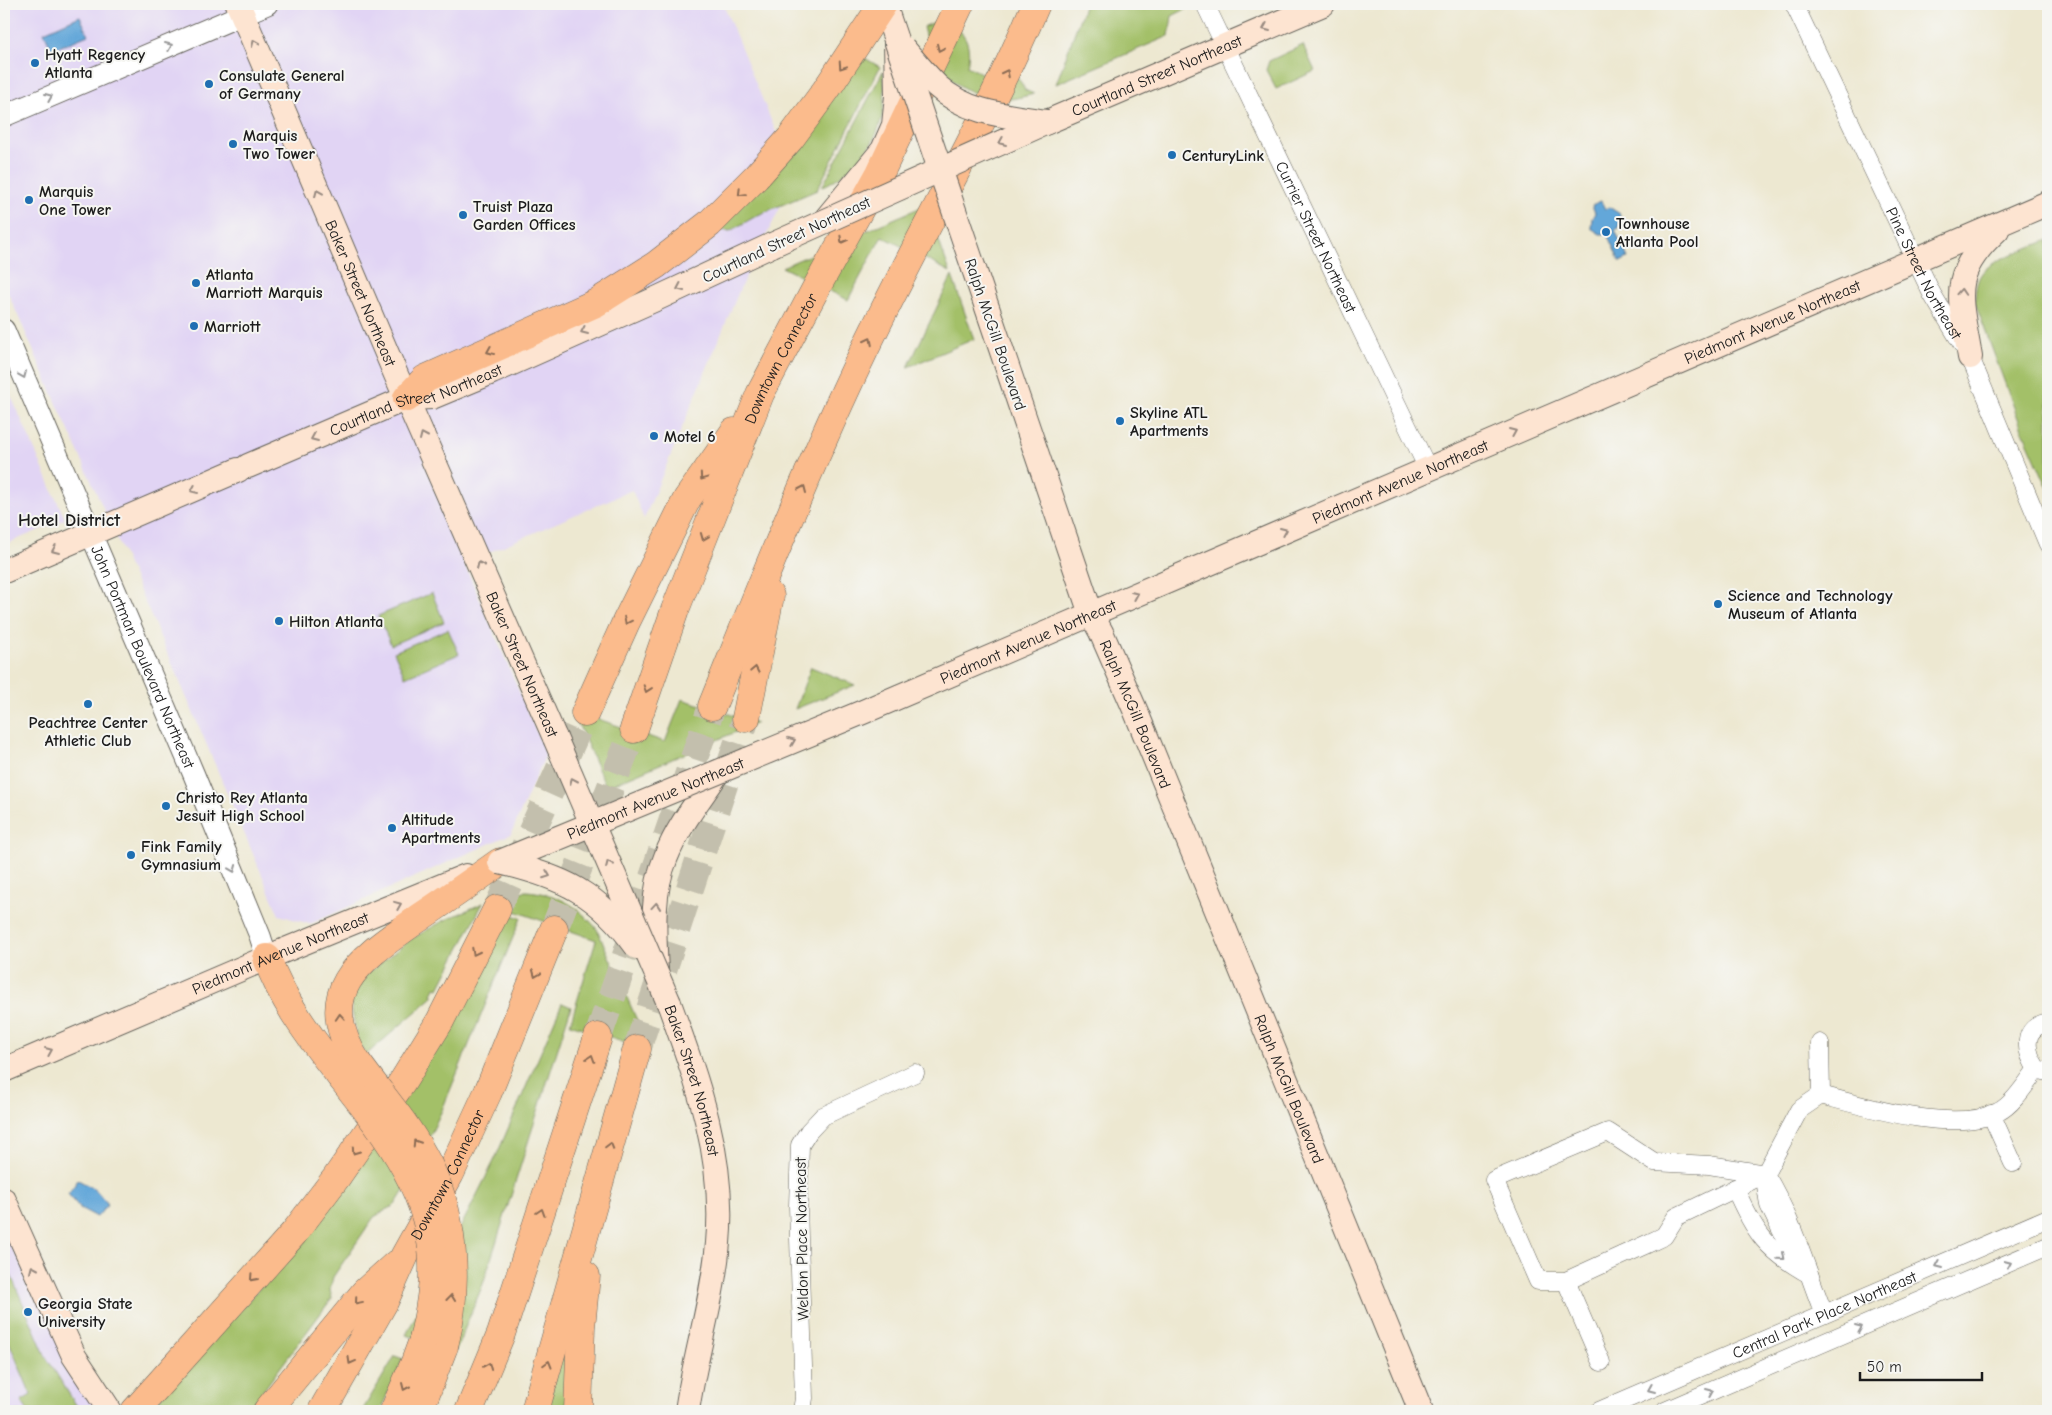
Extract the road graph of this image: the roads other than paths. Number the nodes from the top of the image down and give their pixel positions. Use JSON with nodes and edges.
{"nodes":[{"id":1,"x":267,"y":4,"type":"edge"},
{"id":2,"x":884,"y":4,"type":"edge"},
{"id":3,"x":960,"y":4,"type":"edge"},
{"id":4,"x":1036,"y":4,"type":"edge"},
{"id":5,"x":1205,"y":4,"type":"edge"},
{"id":6,"x":1323,"y":4,"type":"edge"},
{"id":7,"x":1794,"y":4,"type":"edge"},
{"id":8,"x":240,"y":9,"type":"edge"},
{"id":9,"x":896,"y":40,"type":"junction"},
{"id":10,"x":1226,"y":46,"type":"junction"},
{"id":11,"x":4,"y":116,"type":"edge"},
{"id":12,"x":1047,"y":122,"type":"junction"},
{"id":13,"x":940,"y":169,"type":"junction"},
{"id":14,"x":2048,"y":203,"type":"edge"},
{"id":15,"x":826,"y":219,"type":"junction"},
{"id":16,"x":2008,"y":220,"type":"junction"},
{"id":17,"x":1916,"y":259,"type":"junction"},
{"id":18,"x":4,"y":330,"type":"edge"},
{"id":19,"x":1970,"y":357,"type":"junction"},
{"id":20,"x":760,"y":394,"type":"junction"},
{"id":21,"x":407,"y":398,"type":"junction"},
{"id":22,"x":1428,"y":469,"type":"junction"},
{"id":23,"x":783,"y":533,"type":"junction"},
{"id":24,"x":90,"y":534,"type":"junction"},
{"id":25,"x":2048,"y":544,"type":"edge"},
{"id":26,"x":4,"y":572,"type":"edge"},
{"id":27,"x":1091,"y":614,"type":"junction"},
{"id":28,"x":712,"y":706,"type":"tunnel mouth"},
{"id":29,"x":585,"y":712,"type":"tunnel mouth"},
{"id":30,"x":746,"y":718,"type":"tunnel mouth"},
{"id":31,"x":634,"y":729,"type":"tunnel mouth"},
{"id":32,"x":718,"y":772,"type":"junction"},
{"id":33,"x":592,"y":824,"type":"junction"},
{"id":34,"x":500,"y":862,"type":"junction"},
{"id":35,"x":497,"y":909,"type":"tunnel mouth"},
{"id":36,"x":554,"y":929,"type":"tunnel mouth"},
{"id":37,"x":267,"y":958,"type":"junction"},
{"id":38,"x":656,"y":973,"type":"junction"},
{"id":39,"x":2048,"y":1022,"type":"edge"},
{"id":40,"x":598,"y":1037,"type":"tunnel mouth"},
{"id":41,"x":1820,"y":1043,"type":"dead end"},
{"id":42,"x":636,"y":1049,"type":"tunnel mouth"},
{"id":43,"x":349,"y":1069,"type":"junction"},
{"id":44,"x":4,"y":1070,"type":"edge"},
{"id":45,"x":2043,"y":1071,"type":"edge"},
{"id":46,"x":915,"y":1073,"type":"dead end"},
{"id":47,"x":1820,"y":1095,"type":"junction"},
{"id":48,"x":1991,"y":1114,"type":"junction"},
{"id":49,"x":2013,"y":1163,"type":"dead end"},
{"id":50,"x":1765,"y":1174,"type":"junction"},
{"id":51,"x":1735,"y":1188,"type":"junction"},
{"id":52,"x":597,"y":1193,"type":"junction"},
{"id":53,"x":4,"y":1200,"type":"edge"},
{"id":54,"x":1781,"y":1217,"type":"junction"},
{"id":55,"x":2048,"y":1218,"type":"edge"},
{"id":56,"x":1755,"y":1228,"type":"junction"},
{"id":57,"x":2048,"y":1246,"type":"edge"},
{"id":58,"x":405,"y":1255,"type":"junction"},
{"id":59,"x":1807,"y":1267,"type":"junction"},
{"id":60,"x":1566,"y":1281,"type":"junction"},
{"id":61,"x":1824,"y":1314,"type":"junction"},
{"id":62,"x":434,"y":1343,"type":"junction"},
{"id":63,"x":1600,"y":1362,"type":"dead end"},
{"id":64,"x":110,"y":1411,"type":"edge"},
{"id":65,"x":135,"y":1411,"type":"edge"},
{"id":66,"x":267,"y":1411,"type":"edge"},
{"id":67,"x":322,"y":1411,"type":"edge"},
{"id":68,"x":394,"y":1411,"type":"edge"},
{"id":69,"x":419,"y":1411,"type":"edge"},
{"id":70,"x":469,"y":1411,"type":"edge"},
{"id":71,"x":535,"y":1411,"type":"edge"},
{"id":72,"x":578,"y":1411,"type":"edge"},
{"id":73,"x":687,"y":1411,"type":"edge"},
{"id":74,"x":802,"y":1411,"type":"edge"},
{"id":75,"x":1421,"y":1411,"type":"edge"},
{"id":76,"x":1599,"y":1411,"type":"edge"},
{"id":77,"x":1665,"y":1411,"type":"edge"}],
"edges":[{"from":1,"to":8,"type":"street"},
{"from":2,"to":9,"type":"main road","name":"Ralph McGill Boulevard"},
{"from":2,"to":21,"type":"highway","one_way":true},
{"from":3,"to":20,"type":"highway","name":"Downtown Connector","one_way":true},
{"from":23,"to":4,"type":"highway","one_way":true},
{"from":5,"to":10,"type":"street","name":"Currier Street Northeast"},
{"from":6,"to":10,"type":"main road","name":"Courtland Street Northeast","one_way":true},
{"from":7,"to":17,"type":"street","name":"Pine Street Northeast"},
{"from":11,"to":8,"type":"street","one_way":true},
{"from":21,"to":8,"type":"main road","name":"Baker Street Northeast","one_way":true},
{"from":9,"to":12,"type":"main road","bridge":true},
{"from":9,"to":13,"type":"main road","name":"Ralph McGill Boulevard","bridge":true},
{"from":9,"to":15,"type":"main road","bridge":true},
{"from":10,"to":12,"type":"main road","name":"Courtland Street Northeast"},
{"from":10,"to":22,"type":"street","name":"Currier Street Northeast"},
{"from":12,"to":13,"type":"main road","name":"Courtland Street Northeast","one_way":true,"bridge":true},
{"from":13,"to":15,"type":"main road","name":"Courtland Street Northeast","bridge":true},
{"from":13,"to":27,"type":"main road","name":"Ralph McGill Boulevard","bridge":true},
{"from":14,"to":16,"type":"main road","name":"Piedmont Avenue Northeast"},
{"from":15,"to":21,"type":"main road","name":"Courtland Street Northeast","one_way":true,"bridge":true},
{"from":16,"to":17,"type":"main road","name":"Piedmont Avenue Northeast"},
{"from":19,"to":16,"type":"main road","one_way":true},
{"from":17,"to":19,"type":"street","name":"Pine Street Northeast"},
{"from":22,"to":17,"type":"main road","name":"Piedmont Avenue Northeast","one_way":true},
{"from":18,"to":24,"type":"street","name":"John Portman Boulevard Northeast","one_way":true},
{"from":19,"to":25,"type":"street","name":"Pine Street Northeast"},
{"from":20,"to":29,"type":"highway","one_way":true},
{"from":20,"to":31,"type":"highway","name":"Downtown Connector","one_way":true},
{"from":21,"to":24,"type":"main road","name":"Courtland Street Northeast","one_way":true},
{"from":33,"to":21,"type":"main road","name":"Baker Street Northeast","one_way":true,"bridge":true},
{"from":27,"to":22,"type":"main road","name":"Piedmont Avenue Northeast","one_way":true},
{"from":23,"to":28,"type":"highway"},
{"from":30,"to":23,"type":"highway","one_way":true},
{"from":24,"to":26,"type":"main road","name":"Courtland Street Northeast","one_way":true},
{"from":24,"to":37,"type":"street","name":"John Portman Boulevard Northeast","one_way":true},
{"from":32,"to":27,"type":"main road","name":"Piedmont Avenue Northeast","one_way":true,"bridge":true},
{"from":27,"to":75,"type":"main road","name":"Ralph McGill Boulevard"},
{"from":32,"to":33,"type":"main road","name":"Piedmont Avenue Northeast","bridge":true},
{"from":38,"to":32,"type":"main road","one_way":true,"bridge":true},
{"from":33,"to":34,"type":"main road","name":"Piedmont Avenue Northeast","bridge":true},
{"from":38,"to":33,"type":"main road","name":"Baker Street Northeast","one_way":true,"bridge":true},
{"from":37,"to":34,"type":"main road","name":"Piedmont Avenue Northeast","one_way":true},
{"from":34,"to":38,"type":"main road","one_way":true,"bridge":true},
{"from":43,"to":34,"type":"highway","one_way":true},
{"from":35,"to":65,"type":"highway","one_way":true},
{"from":36,"to":58,"type":"highway","name":"Downtown Connector","one_way":true},
{"from":37,"to":43,"type":"highway"},
{"from":44,"to":37,"type":"main road","name":"Piedmont Avenue Northeast","one_way":true},
{"from":38,"to":73,"type":"main road","name":"Baker Street Northeast","bridge":true},
{"from":39,"to":45,"type":"street"},
{"from":70,"to":40,"type":"highway","one_way":true},
{"from":41,"to":47,"type":"street"},
{"from":52,"to":42,"type":"highway","one_way":true},
{"from":43,"to":62,"type":"highway","bridge":true},
{"from":45,"to":48,"type":"street"},
{"from":46,"to":74,"type":"street","name":"Weldon Place Northeast"},
{"from":47,"to":48,"type":"street"},
{"from":47,"to":50,"type":"street"},
{"from":48,"to":49,"type":"street"},
{"from":50,"to":51,"type":"street"},
{"from":50,"to":54,"type":"street"},
{"from":50,"to":60,"type":"street"},
{"from":51,"to":56,"type":"street"},
{"from":51,"to":60,"type":"street"},
{"from":71,"to":52,"type":"highway","one_way":true},
{"from":52,"to":72,"type":"highway"},
{"from":64,"to":53,"type":"main road","one_way":true},
{"from":54,"to":56,"type":"street"},
{"from":54,"to":59,"type":"street"},
{"from":55,"to":61,"type":"street","name":"Central Park Place Northeast","one_way":true},
{"from":56,"to":59,"type":"street","one_way":true},
{"from":77,"to":57,"type":"street","name":"Central Park Place Northeast","one_way":true},
{"from":58,"to":66,"type":"highway","one_way":true},
{"from":58,"to":67,"type":"highway","name":"Downtown Connector","one_way":true},
{"from":59,"to":61,"type":"street"},
{"from":60,"to":63,"type":"street"},
{"from":61,"to":76,"type":"street","name":"Central Park Place Northeast","one_way":true},
{"from":62,"to":68,"type":"highway","one_way":true},
{"from":62,"to":69,"type":"highway"}]}
